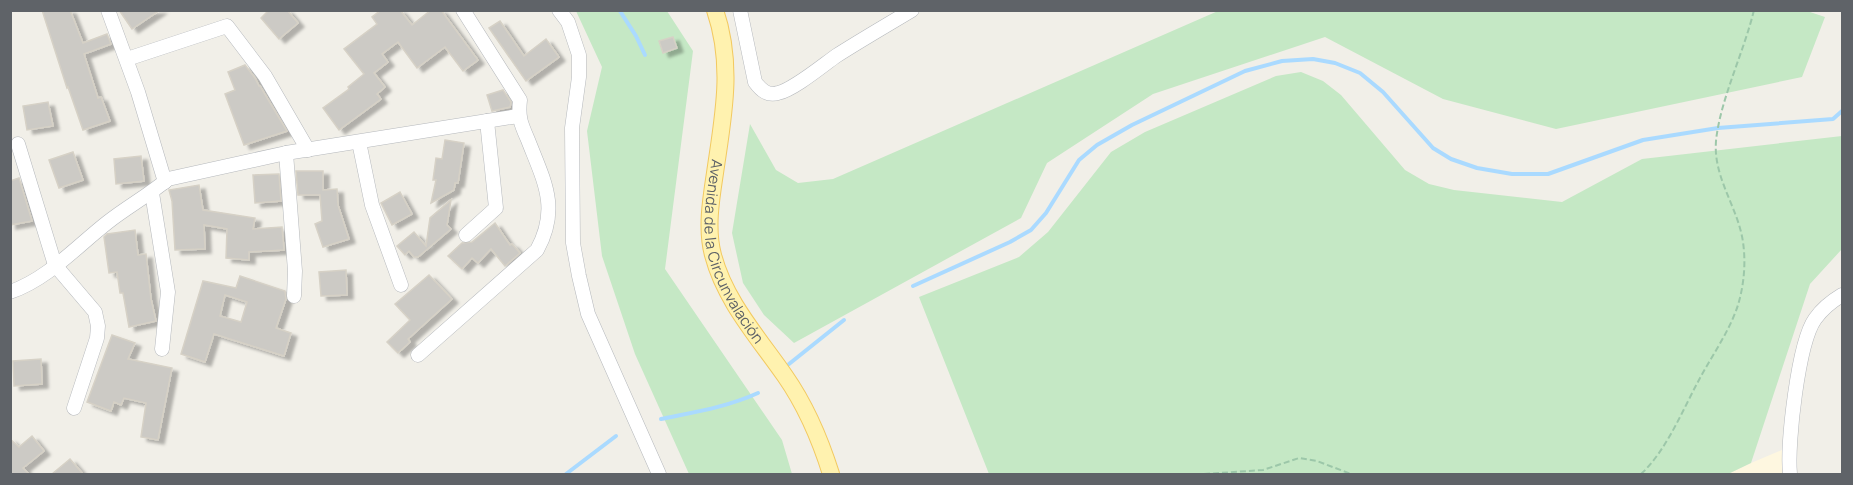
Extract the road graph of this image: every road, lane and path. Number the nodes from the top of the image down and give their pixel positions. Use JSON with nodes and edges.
{"nodes":[{"id":1,"x":108,"y":10,"type":"edge"},
{"id":2,"x":463,"y":10,"type":"edge"},
{"id":3,"x":560,"y":10,"type":"edge"},
{"id":4,"x":715,"y":10,"type":"edge"},
{"id":5,"x":740,"y":10,"type":"edge"},
{"id":6,"x":912,"y":10,"type":"edge"},
{"id":7,"x":1754,"y":10,"type":"edge"},
{"id":8,"x":127,"y":59,"type":"junction"},
{"id":9,"x":518,"y":116,"type":"junction"},
{"id":10,"x":487,"y":121,"type":"junction"},
{"id":11,"x":358,"y":142,"type":"junction"},
{"id":12,"x":18,"y":144,"type":"dead end"},
{"id":13,"x":308,"y":150,"type":"junction"},
{"id":14,"x":286,"y":153,"type":"junction"},
{"id":15,"x":165,"y":182,"type":"junction"},
{"id":16,"x":152,"y":193,"type":"junction"},
{"id":17,"x":466,"y":235,"type":"dead end"},
{"id":18,"x":56,"y":265,"type":"junction"},
{"id":19,"x":401,"y":285,"type":"dead end"},
{"id":20,"x":10,"y":292,"type":"edge"},
{"id":21,"x":1842,"y":295,"type":"edge"},
{"id":22,"x":294,"y":296,"type":"dead end"},
{"id":23,"x":1842,"y":307,"type":"edge"},
{"id":24,"x":1825,"y":308,"type":"junction"},
{"id":25,"x":162,"y":349,"type":"dead end"},
{"id":26,"x":418,"y":355,"type":"dead end"},
{"id":27,"x":74,"y":408,"type":"dead end"},
{"id":28,"x":659,"y":474,"type":"edge"},
{"id":29,"x":831,"y":474,"type":"edge"},
{"id":30,"x":1204,"y":474,"type":"edge"},
{"id":31,"x":1351,"y":474,"type":"edge"},
{"id":32,"x":1641,"y":474,"type":"edge"},
{"id":33,"x":1790,"y":474,"type":"edge"}],
"edges":[{"from":1,"to":8,"type":"street"},
{"from":2,"to":9,"type":"street"},
{"from":3,"to":28,"type":"street"},
{"from":4,"to":29,"type":"main road","name":"Avenida de la Circunvalación"},
{"from":5,"to":6,"type":"street"},
{"from":7,"to":32,"type":"path"},
{"from":8,"to":13,"type":"street"},
{"from":8,"to":15,"type":"street"},
{"from":9,"to":10,"type":"street"},
{"from":9,"to":26,"type":"street"},
{"from":10,"to":11,"type":"street"},
{"from":10,"to":17,"type":"street"},
{"from":11,"to":13,"type":"street"},
{"from":11,"to":19,"type":"street"},
{"from":12,"to":18,"type":"street"},
{"from":13,"to":14,"type":"street"},
{"from":14,"to":15,"type":"street"},
{"from":14,"to":22,"type":"street"},
{"from":15,"to":16,"type":"street"},
{"from":16,"to":18,"type":"street"},
{"from":16,"to":25,"type":"street"},
{"from":18,"to":20,"type":"street"},
{"from":18,"to":27,"type":"street"},
{"from":21,"to":24,"type":"street"},
{"from":23,"to":24,"type":"street"},
{"from":24,"to":33,"type":"street"},
{"from":30,"to":31,"type":"path"}]}
